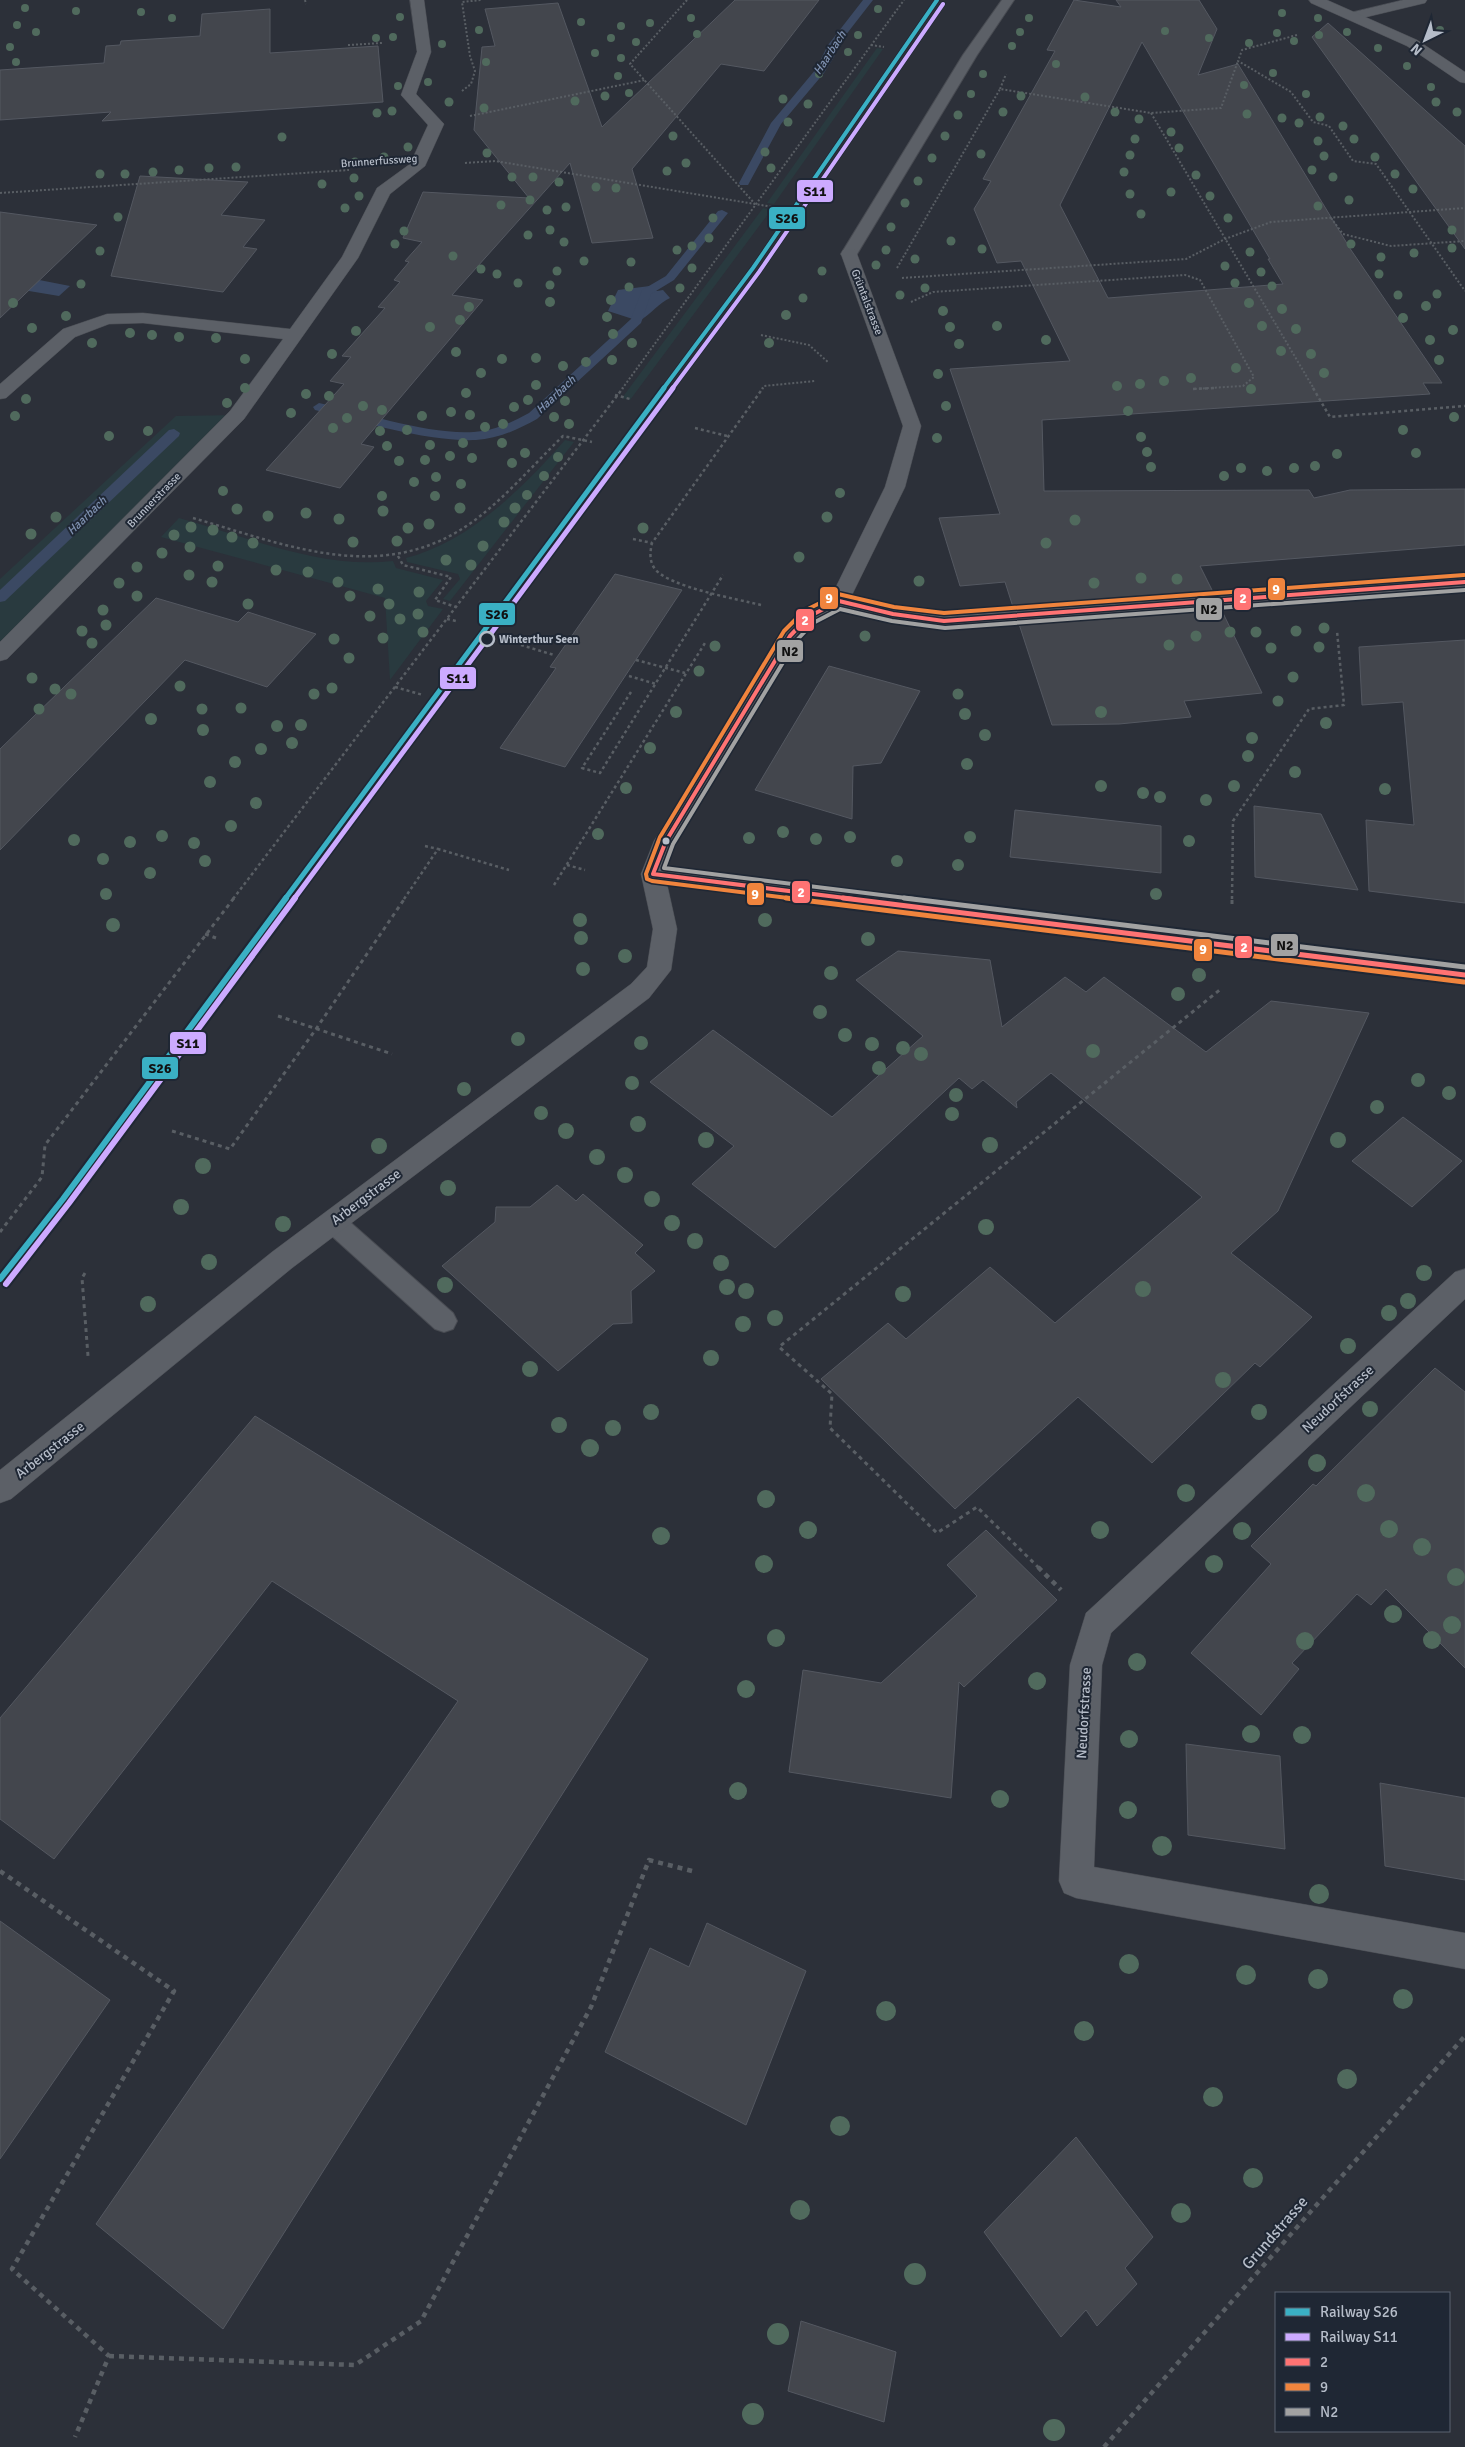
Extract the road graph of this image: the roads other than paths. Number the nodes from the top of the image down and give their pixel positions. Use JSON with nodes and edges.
{"nodes":[{"id":1,"x":417,"y":0,"type":"edge"},
{"id":2,"x":1008,"y":0,"type":"edge"},
{"id":3,"x":1316,"y":0,"type":"edge"},
{"id":4,"x":1420,"y":0,"type":"edge"},
{"id":5,"x":1354,"y":16,"type":"junction"},
{"id":6,"x":1465,"y":79,"type":"edge"},
{"id":7,"x":848,"y":254,"type":"joint"},
{"id":8,"x":296,"y":335,"type":"junction"},
{"id":9,"x":0,"y":394,"type":"edge"},
{"id":10,"x":1465,"y":582,"type":"edge"},
{"id":11,"x":839,"y":601,"type":"junction"},
{"id":12,"x":0,"y":654,"type":"edge"},
{"id":13,"x":653,"y":874,"type":"junction"},
{"id":14,"x":1465,"y":975,"type":"edge"},
{"id":15,"x":333,"y":1222,"type":"junction"},
{"id":16,"x":1465,"y":1281,"type":"edge"},
{"id":17,"x":444,"y":1320,"type":"dead end"},
{"id":18,"x":0,"y":1489,"type":"edge"},
{"id":19,"x":1465,"y":1952,"type":"edge"}],
"edges":[{"from":1,"to":8,"type":"street","name":"Brunnerstrasse"},
{"from":2,"to":7,"type":"lane","name":"Grüntalstrasse"},
{"from":3,"to":5,"type":"street"},
{"from":4,"to":5,"type":"street"},
{"from":5,"to":6,"type":"street"},
{"from":7,"to":11,"type":"street","name":"Grüntalstrasse"},
{"from":8,"to":9,"type":"street"},
{"from":8,"to":12,"type":"street","name":"Brunnerstrasse"},
{"from":10,"to":11,"type":"street"},
{"from":11,"to":13,"type":"street"},
{"from":13,"to":14,"type":"street"},
{"from":13,"to":15,"type":"street","name":"Arbergstrasse"},
{"from":15,"to":17,"type":"lane"},
{"from":15,"to":18,"type":"street","name":"Arbergstrasse"},
{"from":16,"to":19,"type":"street","name":"Neudorfstrasse"}]}
